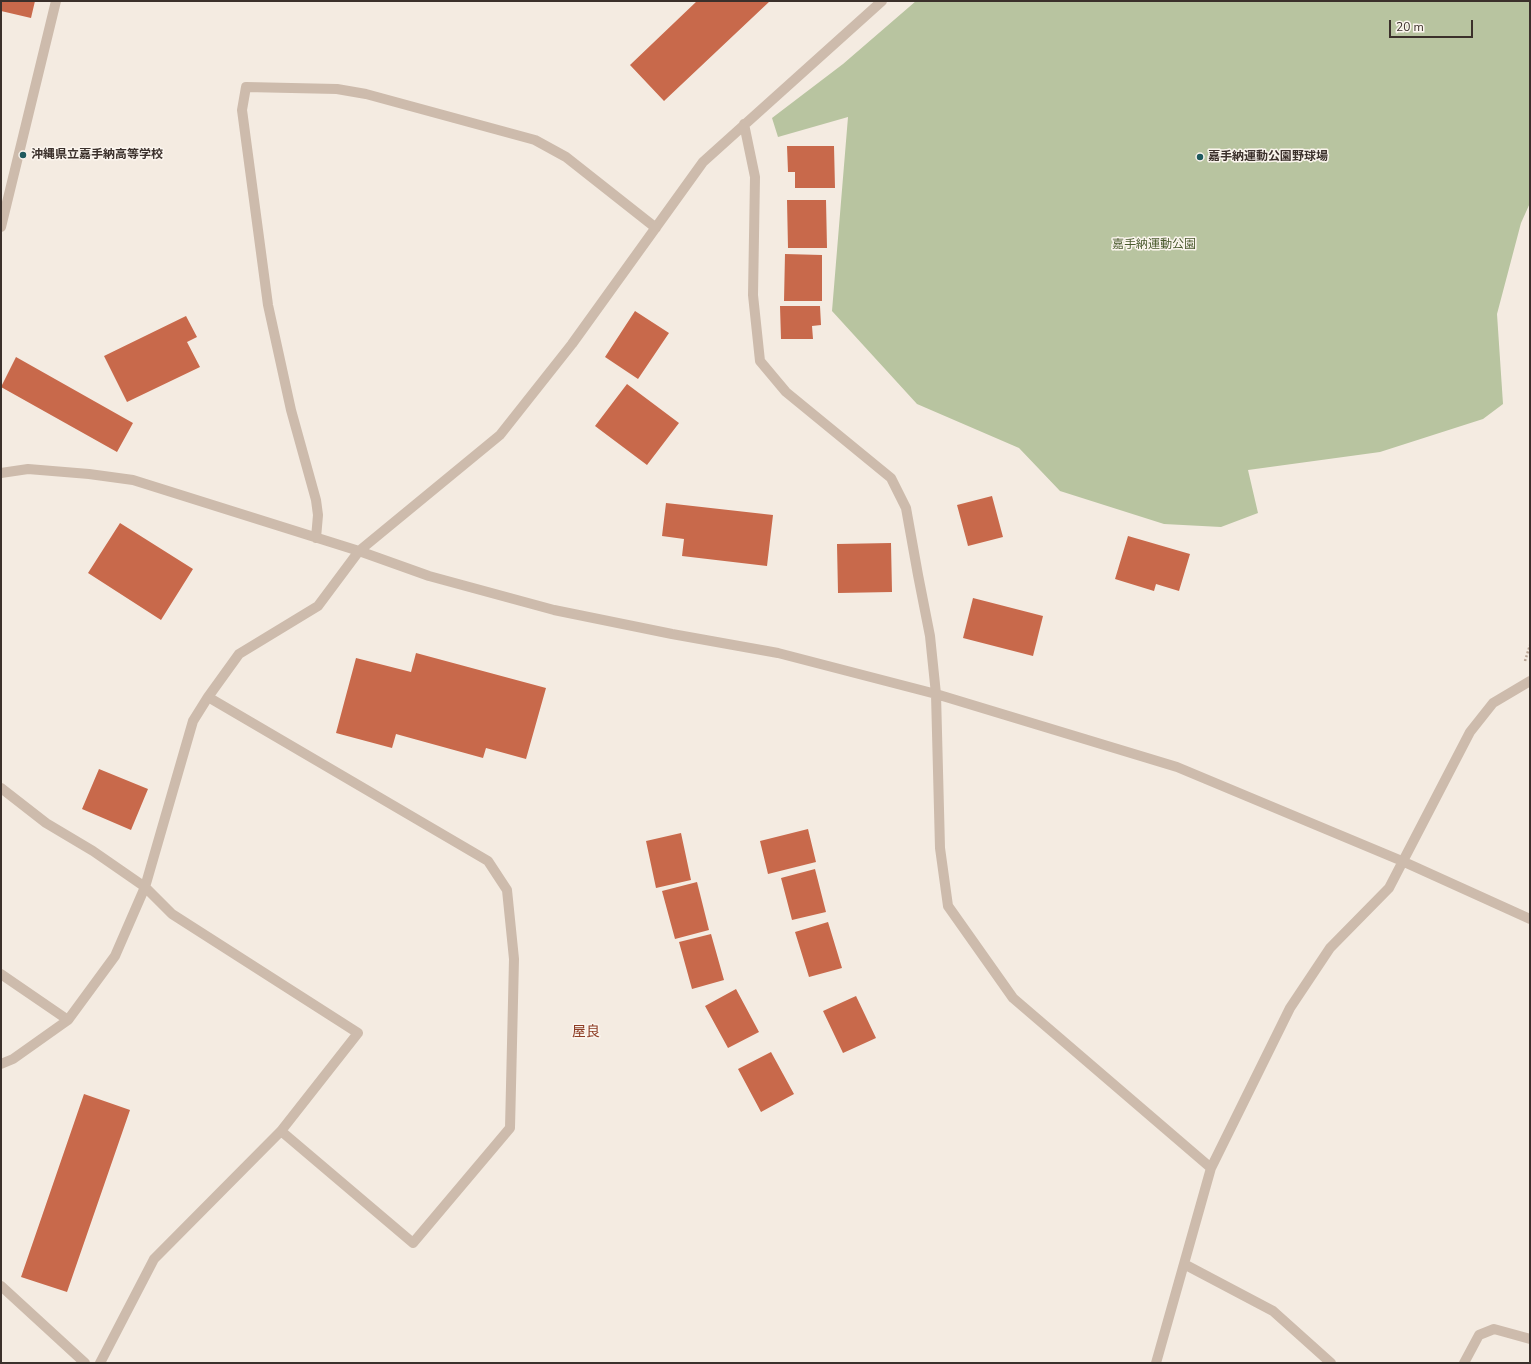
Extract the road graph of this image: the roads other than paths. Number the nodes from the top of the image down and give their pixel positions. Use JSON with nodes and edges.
{"nodes":[{"id":1,"x":56,"y":1,"type":"edge"},
{"id":2,"x":882,"y":1,"type":"edge"},
{"id":3,"x":744,"y":124,"type":"junction"},
{"id":4,"x":1,"y":227,"type":"edge"},
{"id":5,"x":656,"y":228,"type":"junction"},
{"id":6,"x":1,"y":473,"type":"edge"},
{"id":7,"x":316,"y":538,"type":"junction"},
{"id":8,"x":359,"y":551,"type":"junction"},
{"id":9,"x":1530,"y":681,"type":"edge"},
{"id":10,"x":936,"y":694,"type":"junction"},
{"id":11,"x":208,"y":697,"type":"junction"},
{"id":12,"x":1,"y":788,"type":"edge"},
{"id":13,"x":1402,"y":861,"type":"junction"},
{"id":14,"x":145,"y":887,"type":"junction"},
{"id":15,"x":1530,"y":919,"type":"edge"},
{"id":16,"x":1,"y":974,"type":"edge"},
{"id":17,"x":68,"y":1020,"type":"junction"},
{"id":18,"x":1,"y":1064,"type":"edge"},
{"id":19,"x":281,"y":1131,"type":"junction"},
{"id":20,"x":1211,"y":1168,"type":"junction"},
{"id":21,"x":1184,"y":1264,"type":"junction"},
{"id":22,"x":1,"y":1286,"type":"edge"},
{"id":23,"x":1530,"y":1339,"type":"edge"},
{"id":24,"x":85,"y":1363,"type":"edge"},
{"id":25,"x":100,"y":1363,"type":"edge"},
{"id":26,"x":1156,"y":1363,"type":"edge"},
{"id":27,"x":1331,"y":1363,"type":"edge"},
{"id":28,"x":1464,"y":1363,"type":"edge"}],
"edges":[{"from":1,"to":4,"type":"street"},
{"from":2,"to":3,"type":"street"},
{"from":3,"to":5,"type":"street"},
{"from":3,"to":10,"type":"street"},
{"from":5,"to":7,"type":"street"},
{"from":5,"to":8,"type":"street"},
{"from":6,"to":7,"type":"street"},
{"from":7,"to":8,"type":"street"},
{"from":8,"to":10,"type":"street"},
{"from":8,"to":11,"type":"street"},
{"from":9,"to":13,"type":"street"},
{"from":10,"to":13,"type":"street"},
{"from":10,"to":20,"type":"street"},
{"from":11,"to":14,"type":"street"},
{"from":11,"to":19,"type":"street"},
{"from":12,"to":14,"type":"street"},
{"from":13,"to":15,"type":"street"},
{"from":13,"to":20,"type":"street"},
{"from":14,"to":17,"type":"street"},
{"from":14,"to":19,"type":"street"},
{"from":16,"to":17,"type":"street"},
{"from":17,"to":18,"type":"street"},
{"from":19,"to":25,"type":"street"},
{"from":20,"to":21,"type":"street"},
{"from":21,"to":26,"type":"street"},
{"from":21,"to":27,"type":"street"},
{"from":22,"to":24,"type":"street"},
{"from":23,"to":28,"type":"street"}]}
